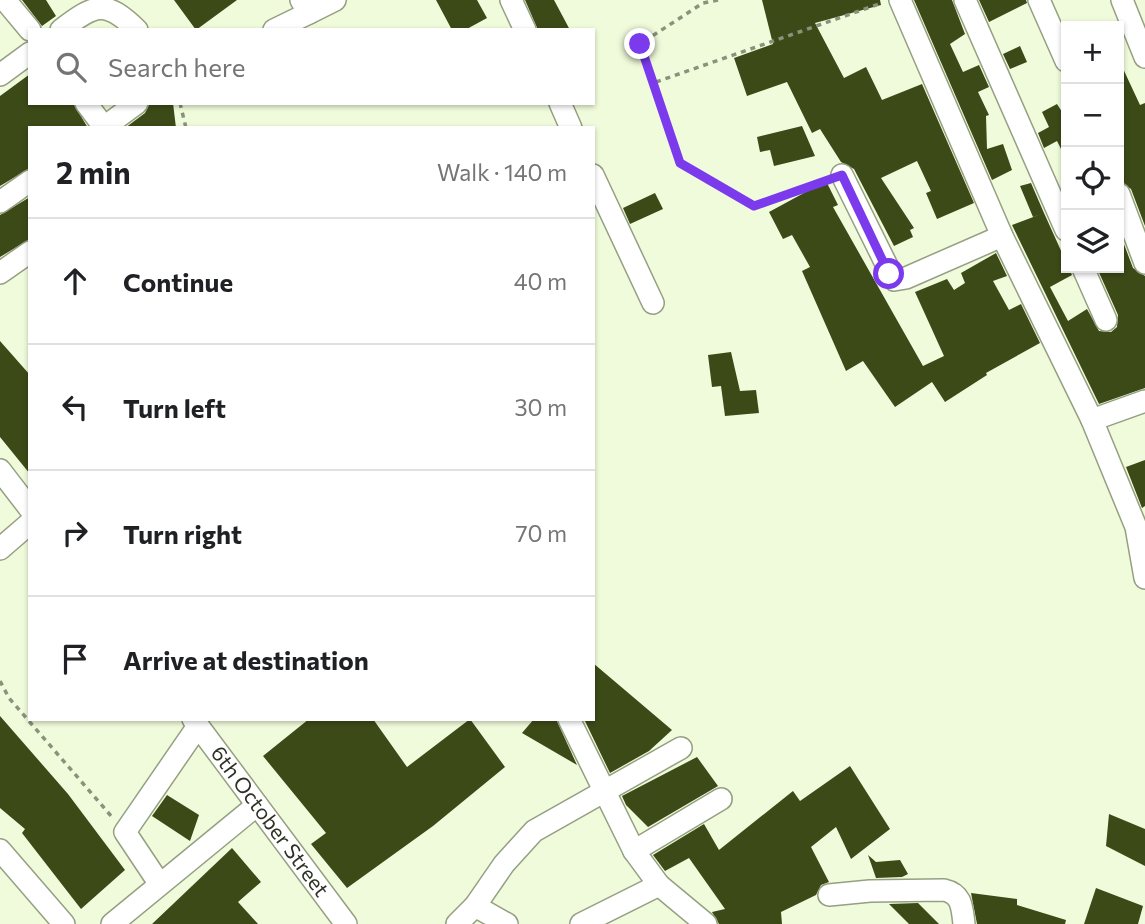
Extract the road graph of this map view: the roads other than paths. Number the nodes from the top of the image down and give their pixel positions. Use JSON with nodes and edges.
{"nodes":[{"id":1,"x":5,"y":0,"type":"edge"},
{"id":2,"x":335,"y":0,"type":"edge"},
{"id":3,"x":511,"y":0,"type":"edge"},
{"id":4,"x":900,"y":0,"type":"edge"},
{"id":5,"x":965,"y":0,"type":"edge"},
{"id":6,"x":1039,"y":0,"type":"edge"},
{"id":7,"x":1122,"y":0,"type":"edge"},
{"id":8,"x":305,"y":7,"type":"edge"},
{"id":9,"x":28,"y":28,"type":"edge"},
{"id":10,"x":64,"y":28,"type":"edge"},
{"id":11,"x":136,"y":28,"type":"edge"},
{"id":12,"x":277,"y":28,"type":"edge"},
{"id":13,"x":524,"y":28,"type":"edge"},
{"id":14,"x":1061,"y":50,"type":"edge"},
{"id":15,"x":28,"y":54,"type":"edge"},
{"id":16,"x":1145,"y":57,"type":"edge"},
{"id":17,"x":0,"y":75,"type":"edge"},
{"id":18,"x":88,"y":105,"type":"edge"},
{"id":19,"x":134,"y":105,"type":"edge"},
{"id":20,"x":560,"y":105,"type":"edge"},
{"id":21,"x":103,"y":126,"type":"edge"},
{"id":22,"x":105,"y":126,"type":"edge"},
{"id":23,"x":570,"y":126,"type":"edge"},
{"id":24,"x":842,"y":175,"type":"road end"},
{"id":25,"x":595,"y":180,"type":"edge"},
{"id":26,"x":28,"y":182,"type":"edge"},
{"id":27,"x":0,"y":202,"type":"edge"},
{"id":28,"x":1124,"y":207,"type":"edge"},
{"id":29,"x":1061,"y":219,"type":"edge"},
{"id":30,"x":1002,"y":236,"type":"junction"},
{"id":31,"x":28,"y":253,"type":"edge"},
{"id":32,"x":1145,"y":263,"type":"edge"},
{"id":33,"x":0,"y":273,"type":"edge"},
{"id":34,"x":1085,"y":273,"type":"edge"},
{"id":35,"x":653,"y":303,"type":"dead end"},
{"id":36,"x":1106,"y":320,"type":"dead end"},
{"id":37,"x":1145,"y":401,"type":"edge"},
{"id":38,"x":1092,"y":420,"type":"junction"},
{"id":39,"x":0,"y":471,"type":"edge"},
{"id":40,"x":28,"y":506,"type":"edge"},
{"id":41,"x":28,"y":525,"type":"edge"},
{"id":42,"x":0,"y":549,"type":"edge"},
{"id":43,"x":1145,"y":578,"type":"edge"},
{"id":44,"x":570,"y":721,"type":"edge"},
{"id":45,"x":195,"y":723,"type":"edge"},
{"id":46,"x":681,"y":748,"type":"dead end"},
{"id":47,"x":604,"y":789,"type":"junction"},
{"id":48,"x":721,"y":799,"type":"dead end"},
{"id":49,"x":257,"y":805,"type":"junction"},
{"id":50,"x":0,"y":850,"type":"edge"},
{"id":51,"x":634,"y":851,"type":"junction"},
{"id":52,"x":159,"y":883,"type":"junction"},
{"id":53,"x":659,"y":885,"type":"junction"},
{"id":54,"x":829,"y":895,"type":"dead end"},
{"id":55,"x":475,"y":906,"type":"junction"},
{"id":56,"x":64,"y":924,"type":"edge"},
{"id":57,"x":112,"y":924,"type":"edge"},
{"id":58,"x":345,"y":924,"type":"edge"},
{"id":59,"x":457,"y":924,"type":"edge"},
{"id":60,"x":507,"y":924,"type":"edge"},
{"id":61,"x":581,"y":924,"type":"edge"},
{"id":62,"x":706,"y":924,"type":"edge"},
{"id":63,"x":964,"y":924,"type":"edge"}],
"edges":[{"from":1,"to":9,"type":"street"},
{"from":2,"to":8,"type":"street"},
{"from":3,"to":13,"type":"street"},
{"from":4,"to":30,"type":"street"},
{"from":5,"to":29,"type":"street"},
{"from":6,"to":14,"type":"street"},
{"from":7,"to":16,"type":"street"},
{"from":8,"to":12,"type":"street"},
{"from":10,"to":11,"type":"street"},
{"from":15,"to":17,"type":"street"},
{"from":18,"to":21,"type":"street"},
{"from":19,"to":22,"type":"street"},
{"from":20,"to":23,"type":"street"},
{"from":24,"to":30,"type":"street"},
{"from":25,"to":35,"type":"street"},
{"from":26,"to":27,"type":"street"},
{"from":28,"to":32,"type":"street"},
{"from":30,"to":38,"type":"street"},
{"from":31,"to":33,"type":"street"},
{"from":34,"to":36,"type":"street"},
{"from":37,"to":38,"type":"street"},
{"from":38,"to":43,"type":"street"},
{"from":39,"to":40,"type":"street"},
{"from":41,"to":42,"type":"street"},
{"from":44,"to":47,"type":"street"},
{"from":45,"to":49,"type":"street","name":"6th October Street"},
{"from":45,"to":52,"type":"street"},
{"from":46,"to":47,"type":"street"},
{"from":47,"to":51,"type":"street"},
{"from":47,"to":55,"type":"street"},
{"from":48,"to":51,"type":"street"},
{"from":49,"to":52,"type":"street"},
{"from":49,"to":58,"type":"street","name":"6th October Street"},
{"from":50,"to":56,"type":"street"},
{"from":51,"to":53,"type":"street"},
{"from":52,"to":57,"type":"street"},
{"from":53,"to":61,"type":"street"},
{"from":53,"to":62,"type":"street"},
{"from":54,"to":63,"type":"street"},
{"from":55,"to":59,"type":"street"},
{"from":55,"to":60,"type":"street"}]}
